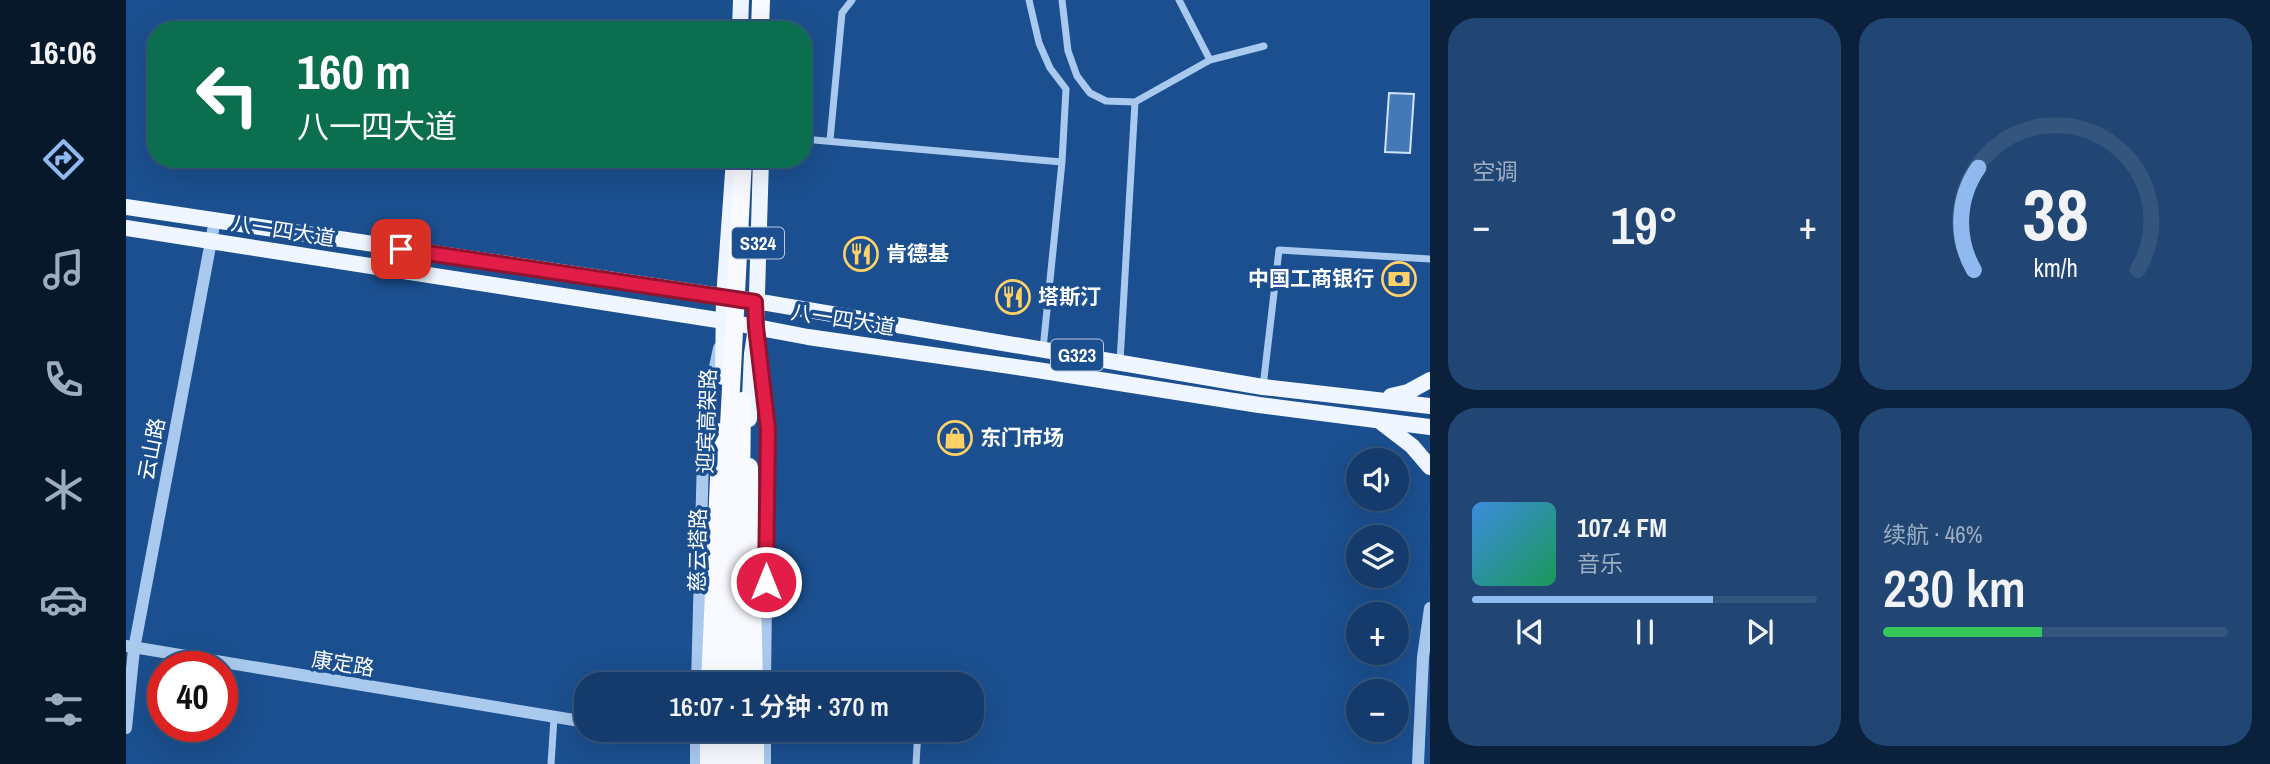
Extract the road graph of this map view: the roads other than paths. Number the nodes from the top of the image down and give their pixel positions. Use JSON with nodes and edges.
{"nodes":[{"id":1,"x":741,"y":0,"type":"edge"},
{"id":2,"x":750,"y":0,"type":"edge"},
{"id":3,"x":761,"y":0,"type":"edge"},
{"id":4,"x":769,"y":0,"type":"edge"},
{"id":5,"x":852,"y":0,"type":"edge"},
{"id":6,"x":1029,"y":0,"type":"edge"},
{"id":7,"x":1062,"y":0,"type":"edge"},
{"id":8,"x":1179,"y":0,"type":"edge"},
{"id":9,"x":740,"y":21,"type":"edge"},
{"id":10,"x":749,"y":21,"type":"edge"},
{"id":11,"x":760,"y":21,"type":"edge"},
{"id":12,"x":768,"y":21,"type":"edge"},
{"id":13,"x":1264,"y":46,"type":"dead end"},
{"id":14,"x":1210,"y":60,"type":"junction"},
{"id":15,"x":1135,"y":102,"type":"junction"},
{"id":16,"x":812,"y":139,"type":"edge"},
{"id":17,"x":830,"y":140,"type":"junction"},
{"id":18,"x":1062,"y":162,"type":"junction"},
{"id":19,"x":733,"y":168,"type":"edge"},
{"id":20,"x":743,"y":168,"type":"edge"},
{"id":21,"x":753,"y":168,"type":"edge"},
{"id":22,"x":761,"y":168,"type":"edge"},
{"id":23,"x":126,"y":207,"type":"edge"},
{"id":24,"x":215,"y":220,"type":"junction"},
{"id":25,"x":126,"y":228,"type":"edge"},
{"id":26,"x":211,"y":241,"type":"junction"},
{"id":27,"x":1430,"y":259,"type":"edge"},
{"id":28,"x":724,"y":298,"type":"junction"},
{"id":29,"x":755,"y":302,"type":"junction"},
{"id":30,"x":724,"y":321,"type":"junction"},
{"id":31,"x":756,"y":327,"type":"junction"},
{"id":32,"x":1043,"y":350,"type":"junction"},
{"id":33,"x":1120,"y":363,"type":"junction"},
{"id":34,"x":1430,"y":380,"type":"edge"},
{"id":35,"x":1264,"y":387,"type":"junction"},
{"id":36,"x":1366,"y":398,"type":"junction"},
{"id":37,"x":1430,"y":406,"type":"edge"},
{"id":38,"x":1367,"y":417,"type":"junction"},
{"id":39,"x":721,"y":421,"type":"junction"},
{"id":40,"x":748,"y":426,"type":"junction"},
{"id":41,"x":1430,"y":427,"type":"edge"},
{"id":42,"x":1430,"y":467,"type":"edge"},
{"id":43,"x":1430,"y":608,"type":"edge"},
{"id":44,"x":130,"y":648,"type":"edge"},
{"id":45,"x":697,"y":672,"type":"edge"},
{"id":46,"x":711,"y":672,"type":"edge"},
{"id":47,"x":717,"y":672,"type":"edge"},
{"id":48,"x":723,"y":672,"type":"edge"},
{"id":49,"x":739,"y":672,"type":"edge"},
{"id":50,"x":748,"y":672,"type":"edge"},
{"id":51,"x":754,"y":672,"type":"edge"},
{"id":52,"x":765,"y":672,"type":"edge"},
{"id":53,"x":554,"y":718,"type":"junction"},
{"id":54,"x":574,"y":720,"type":"edge"},
{"id":55,"x":126,"y":728,"type":"edge"},
{"id":56,"x":699,"y":742,"type":"edge"},
{"id":57,"x":703,"y":742,"type":"edge"},
{"id":58,"x":716,"y":742,"type":"edge"},
{"id":59,"x":722,"y":742,"type":"edge"},
{"id":60,"x":738,"y":742,"type":"edge"},
{"id":61,"x":748,"y":742,"type":"edge"},
{"id":62,"x":755,"y":742,"type":"edge"},
{"id":63,"x":765,"y":742,"type":"edge"},
{"id":64,"x":917,"y":742,"type":"edge"},
{"id":65,"x":551,"y":764,"type":"edge"},
{"id":66,"x":696,"y":764,"type":"edge"},
{"id":67,"x":709,"y":764,"type":"edge"},
{"id":68,"x":715,"y":764,"type":"edge"},
{"id":69,"x":722,"y":764,"type":"edge"},
{"id":70,"x":738,"y":764,"type":"edge"},
{"id":71,"x":748,"y":764,"type":"edge"},
{"id":72,"x":755,"y":764,"type":"edge"},
{"id":73,"x":765,"y":764,"type":"edge"},
{"id":74,"x":916,"y":764,"type":"edge"},
{"id":75,"x":1418,"y":764,"type":"edge"}],
"edges":[{"from":1,"to":9,"type":"main road"},
{"from":2,"to":10,"type":"highway"},
{"from":3,"to":11,"type":"highway"},
{"from":4,"to":12,"type":"main road"},
{"from":5,"to":17,"type":"street"},
{"from":6,"to":18,"type":"street"},
{"from":7,"to":15,"type":"street"},
{"from":8,"to":14,"type":"street"},
{"from":13,"to":14,"type":"street"},
{"from":14,"to":15,"type":"street"},
{"from":15,"to":33,"type":"street"},
{"from":16,"to":17,"type":"street"},
{"from":17,"to":18,"type":"street"},
{"from":18,"to":32,"type":"street"},
{"from":19,"to":28,"type":"main road","number":"S324"},
{"from":20,"to":48,"type":"highway","name":"迎宾高架路","bridge":true},
{"from":21,"to":49,"type":"highway","name":"迎宾高架路","bridge":true},
{"from":22,"to":29,"type":"main road","number":"S324"},
{"from":23,"to":24,"type":"main road","name":"八一四大道","number":"G323"},
{"from":24,"to":26,"type":"street","name":"云山路"},
{"from":24,"to":28,"type":"main road","name":"八一四大道","number":"G323"},
{"from":25,"to":26,"type":"main road","name":"八一四大道","number":"G323"},
{"from":26,"to":30,"type":"main road","name":"八一四大道","number":"G323"},
{"from":26,"to":44,"type":"street","name":"云山路"},
{"from":27,"to":35,"type":"street"},
{"from":28,"to":29,"type":"main road","name":"八一四大道","number":"G323"},
{"from":28,"to":30,"type":"main road","number":"S324"},
{"from":29,"to":31,"type":"main road","number":"S324"},
{"from":29,"to":32,"type":"main road","name":"八一四大道","number":"G323"},
{"from":30,"to":31,"type":"main road","name":"八一四大道","number":"G323"},
{"from":30,"to":39,"type":"main road","name":"慈云塔路"},
{"from":30,"to":45,"type":"street","name":"慈云塔路"},
{"from":31,"to":38,"type":"main road","name":"八一四大道","number":"G323"},
{"from":31,"to":40,"type":"main road"},
{"from":31,"to":52,"type":"street"},
{"from":32,"to":33,"type":"main road","name":"八一四大道","number":"G323"},
{"from":33,"to":35,"type":"main road","name":"八一四大道","number":"G323"},
{"from":34,"to":36,"type":"main road"},
{"from":35,"to":36,"type":"main road","name":"八一四大道","number":"G323"},
{"from":36,"to":37,"type":"main road","name":"八一四大道","number":"G323"},
{"from":38,"to":41,"type":"main road","name":"八一四大道","number":"G323"},
{"from":38,"to":42,"type":"main road"},
{"from":39,"to":46,"type":"highway"},
{"from":39,"to":47,"type":"main road","name":"慈云塔路"},
{"from":40,"to":50,"type":"main road"},
{"from":40,"to":51,"type":"highway"},
{"from":43,"to":75,"type":"street"},
{"from":44,"to":53,"type":"street","name":"康定路"},
{"from":44,"to":55,"type":"street","name":"云山路"},
{"from":53,"to":54,"type":"street","name":"康定路"},
{"from":53,"to":65,"type":"street"},
{"from":56,"to":66,"type":"street"},
{"from":57,"to":67,"type":"highway"},
{"from":58,"to":68,"type":"main road"},
{"from":59,"to":69,"type":"highway"},
{"from":60,"to":70,"type":"highway"},
{"from":61,"to":71,"type":"main road"},
{"from":62,"to":72,"type":"highway"},
{"from":63,"to":73,"type":"street"},
{"from":64,"to":74,"type":"street"}]}
